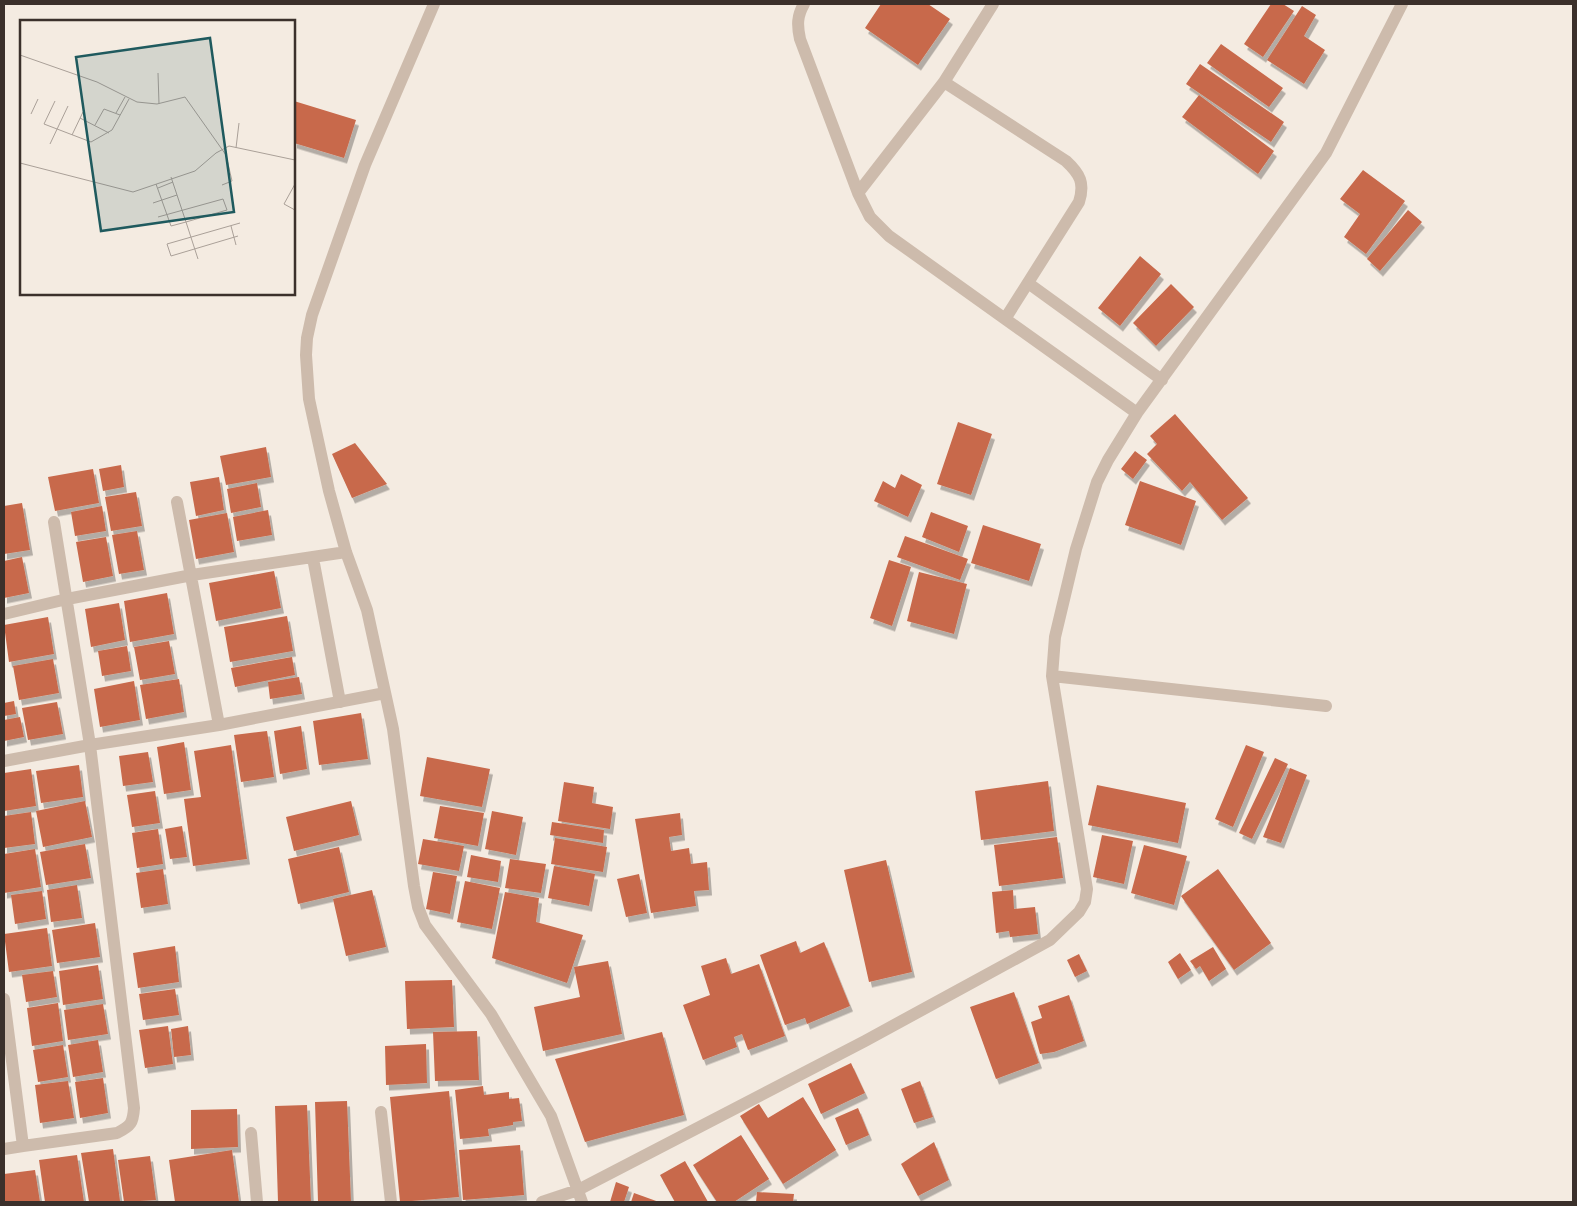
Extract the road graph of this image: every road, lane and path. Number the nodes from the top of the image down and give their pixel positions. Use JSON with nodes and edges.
{"nodes":[{"id":1,"x":434,"y":4,"type":"edge"},
{"id":2,"x":804,"y":4,"type":"edge"},
{"id":3,"x":993,"y":4,"type":"edge"},
{"id":4,"x":1402,"y":4,"type":"edge"},
{"id":5,"x":944,"y":82,"type":"junction"},
{"id":6,"x":858,"y":193,"type":"junction"},
{"id":7,"x":1028,"y":283,"type":"junction"},
{"id":8,"x":1005,"y":320,"type":"junction"},
{"id":9,"x":1162,"y":380,"type":"junction"},
{"id":10,"x":1137,"y":413,"type":"junction"},
{"id":11,"x":177,"y":502,"type":"dead end"},
{"id":12,"x":54,"y":522,"type":"dead end"},
{"id":13,"x":346,"y":552,"type":"junction"},
{"id":14,"x":313,"y":558,"type":"junction"},
{"id":15,"x":192,"y":575,"type":"junction"},
{"id":16,"x":67,"y":599,"type":"junction"},
{"id":17,"x":4,"y":614,"type":"edge"},
{"id":18,"x":1052,"y":676,"type":"junction"},
{"id":19,"x":385,"y":693,"type":"junction"},
{"id":20,"x":340,"y":702,"type":"junction"},
{"id":21,"x":1326,"y":706,"type":"dead end"},
{"id":22,"x":220,"y":725,"type":"junction"},
{"id":23,"x":90,"y":745,"type":"junction"},
{"id":24,"x":4,"y":761,"type":"edge"},
{"id":25,"x":4,"y":999,"type":"edge"},
{"id":26,"x":381,"y":1112,"type":"dead end"},
{"id":27,"x":251,"y":1134,"type":"dead end"},
{"id":28,"x":23,"y":1146,"type":"junction"},
{"id":29,"x":4,"y":1149,"type":"edge"},
{"id":30,"x":580,"y":1196,"type":"edge"},
{"id":31,"x":257,"y":1202,"type":"edge"},
{"id":32,"x":391,"y":1202,"type":"edge"},
{"id":33,"x":542,"y":1202,"type":"edge"}],
"edges":[{"from":1,"to":13,"type":"street"},
{"from":2,"to":6,"type":"street"},
{"from":3,"to":5,"type":"street"},
{"from":4,"to":9,"type":"street"},
{"from":5,"to":6,"type":"street"},
{"from":5,"to":7,"type":"street"},
{"from":6,"to":8,"type":"street"},
{"from":7,"to":8,"type":"street"},
{"from":7,"to":9,"type":"street"},
{"from":8,"to":10,"type":"street"},
{"from":9,"to":10,"type":"street"},
{"from":10,"to":18,"type":"street"},
{"from":11,"to":15,"type":"street"},
{"from":12,"to":16,"type":"street"},
{"from":13,"to":14,"type":"street"},
{"from":13,"to":19,"type":"street"},
{"from":14,"to":15,"type":"street"},
{"from":14,"to":20,"type":"street"},
{"from":15,"to":16,"type":"street"},
{"from":15,"to":22,"type":"street"},
{"from":16,"to":17,"type":"street"},
{"from":16,"to":23,"type":"street"},
{"from":18,"to":21,"type":"street"},
{"from":18,"to":30,"type":"street"},
{"from":19,"to":20,"type":"street"},
{"from":19,"to":30,"type":"street"},
{"from":20,"to":22,"type":"street"},
{"from":22,"to":23,"type":"street"},
{"from":23,"to":24,"type":"street"},
{"from":23,"to":28,"type":"street"},
{"from":25,"to":28,"type":"street"},
{"from":26,"to":32,"type":"street"},
{"from":27,"to":31,"type":"street"},
{"from":28,"to":29,"type":"street"},
{"from":30,"to":33,"type":"street"}]}
